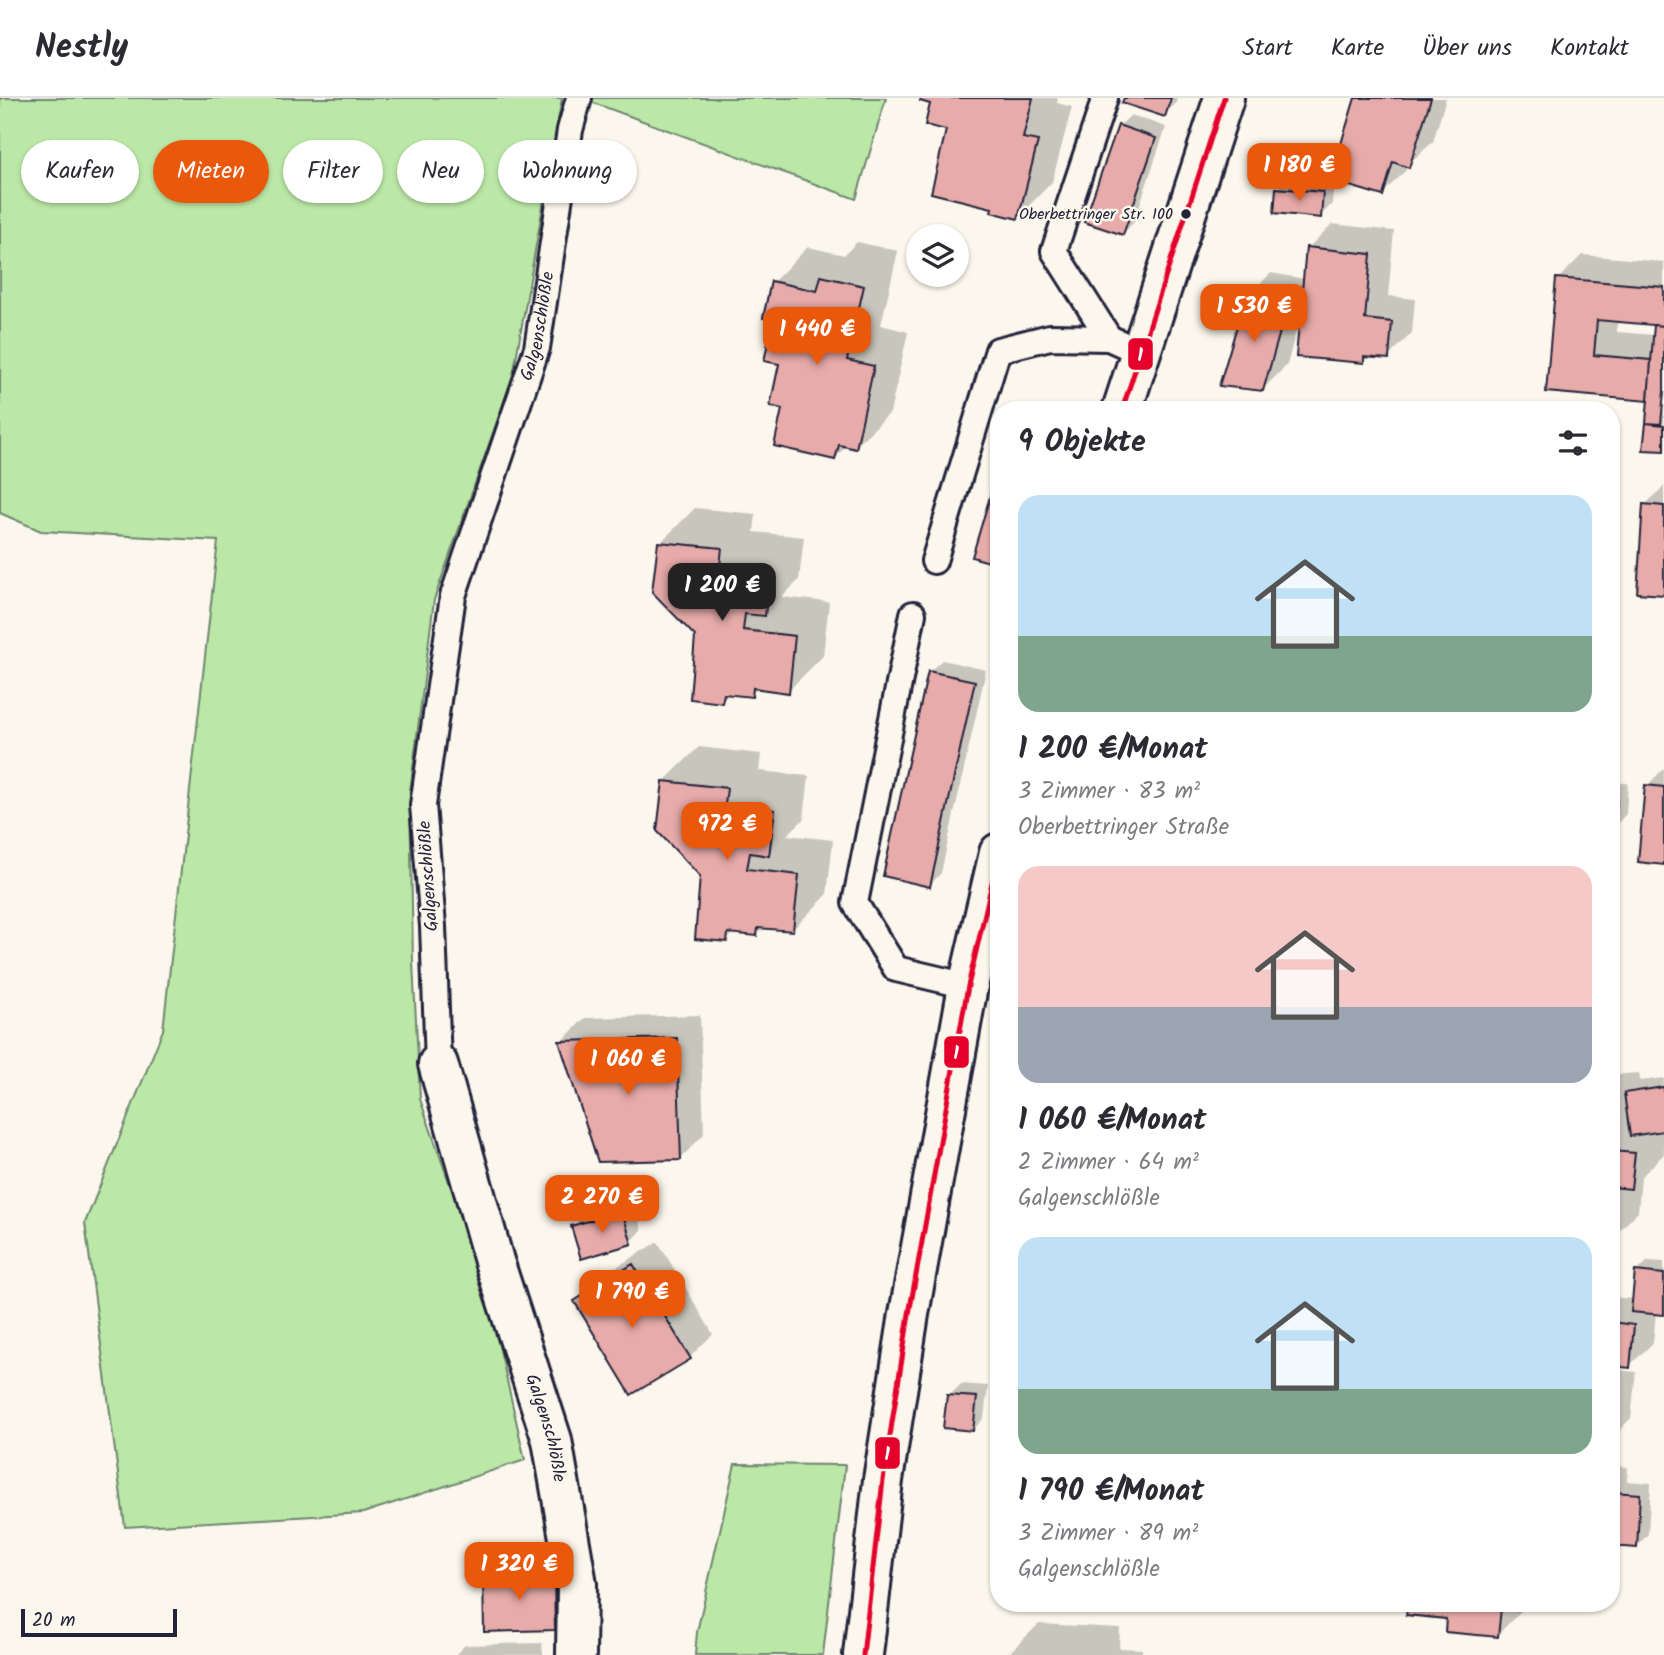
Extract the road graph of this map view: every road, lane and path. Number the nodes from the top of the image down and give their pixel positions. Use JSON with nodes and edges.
{"nodes":[{"id":1,"x":579,"y":98,"type":"edge"},
{"id":2,"x":1104,"y":98,"type":"edge"},
{"id":3,"x":1224,"y":98,"type":"edge"},
{"id":4,"x":1124,"y":345,"type":"junction"},
{"id":5,"x":1122,"y":401,"type":"edge"},
{"id":6,"x":934,"y":561,"type":"dead end"},
{"id":7,"x":913,"y":614,"type":"dead end"},
{"id":8,"x":990,"y":892,"type":"edge"},
{"id":9,"x":968,"y":986,"type":"junction"},
{"id":10,"x":438,"y":1064,"type":"joint"},
{"id":11,"x":576,"y":1655,"type":"edge"},
{"id":12,"x":863,"y":1655,"type":"edge"}],
"edges":[{"from":1,"to":10,"type":"lane","name":"Galgenschlößle"},
{"from":2,"to":4,"type":"lane"},
{"from":3,"to":4,"type":"street"},
{"from":4,"to":5,"type":"street"},
{"from":4,"to":6,"type":"lane"},
{"from":7,"to":9,"type":"lane"},
{"from":8,"to":9,"type":"street"},
{"from":9,"to":12,"type":"street"},
{"from":10,"to":11,"type":"street","name":"Galgenschlößle"}]}
